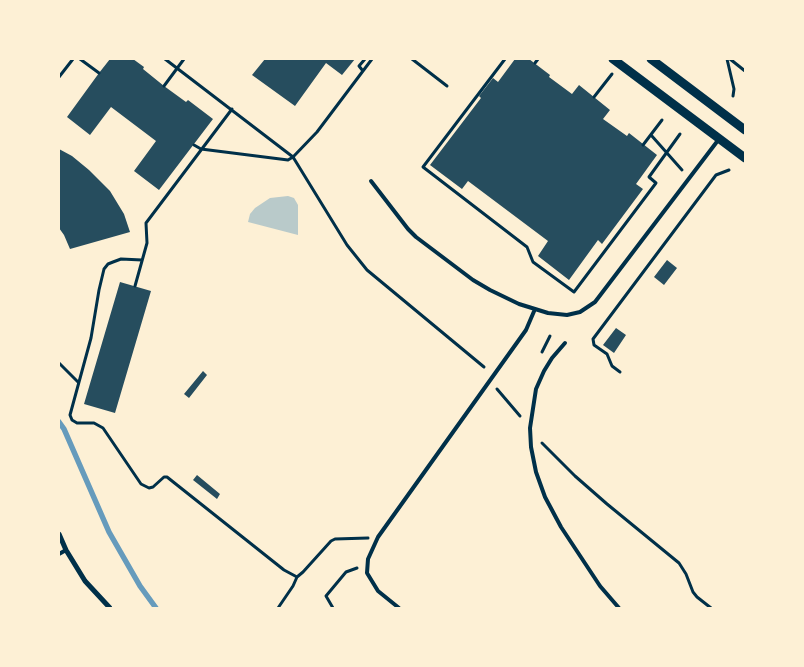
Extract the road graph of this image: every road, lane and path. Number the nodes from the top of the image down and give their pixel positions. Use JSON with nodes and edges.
{"nodes":[{"id":1,"x":73,"y":59,"type":"edge"},
{"id":2,"x":80,"y":59,"type":"edge"},
{"id":3,"x":166,"y":59,"type":"edge"},
{"id":4,"x":184,"y":59,"type":"edge"},
{"id":5,"x":365,"y":59,"type":"edge"},
{"id":6,"x":372,"y":59,"type":"edge"},
{"id":7,"x":412,"y":59,"type":"edge"},
{"id":8,"x":505,"y":59,"type":"edge"},
{"id":9,"x":538,"y":59,"type":"edge"},
{"id":10,"x":613,"y":59,"type":"edge"},
{"id":11,"x":651,"y":59,"type":"edge"},
{"id":12,"x":728,"y":59,"type":"edge"},
{"id":13,"x":535,"y":63,"type":"dead end"},
{"id":14,"x":177,"y":68,"type":"junction"},
{"id":15,"x":745,"y":70,"type":"edge"},
{"id":16,"x":364,"y":71,"type":"junction"},
{"id":17,"x":614,"y":71,"type":"dead end"},
{"id":18,"x":99,"y":72,"type":"dead end"},
{"id":19,"x":59,"y":77,"type":"edge"},
{"id":20,"x":164,"y":86,"type":"dead end"},
{"id":21,"x":447,"y":86,"type":"dead end"},
{"id":22,"x":733,"y":96,"type":"dead end"},
{"id":23,"x":594,"y":97,"type":"dead end"},
{"id":24,"x":232,"y":109,"type":"junction"},
{"id":25,"x":662,"y":120,"type":"dead end"},
{"id":26,"x":745,"y":130,"type":"edge"},
{"id":27,"x":680,"y":134,"type":"dead end"},
{"id":28,"x":651,"y":135,"type":"junction"},
{"id":29,"x":719,"y":139,"type":"junction"},
{"id":30,"x":194,"y":144,"type":"dead end"},
{"id":31,"x":644,"y":145,"type":"dead end"},
{"id":32,"x":201,"y":149,"type":"junction"},
{"id":33,"x":667,"y":153,"type":"junction"},
{"id":34,"x":293,"y":157,"type":"junction"},
{"id":35,"x":745,"y":158,"type":"edge"},
{"id":36,"x":729,"y":170,"type":"dead end"},
{"id":37,"x":689,"y":178,"type":"junction"},
{"id":38,"x":372,"y":181,"type":"dead end"},
{"id":39,"x":142,"y":260,"type":"junction"},
{"id":40,"x":135,"y":286,"type":"dead end"},
{"id":41,"x":536,"y":310,"type":"junction"},
{"id":42,"x":565,"y":344,"type":"dead end"},
{"id":43,"x":59,"y":363,"type":"edge"},
{"id":44,"x":484,"y":366,"type":"dead end"},
{"id":45,"x":620,"y":372,"type":"dead end"},
{"id":46,"x":78,"y":382,"type":"junction"},
{"id":47,"x":497,"y":389,"type":"dead end"},
{"id":48,"x":520,"y":416,"type":"dead end"},
{"id":49,"x":538,"y":438,"type":"dead end"},
{"id":50,"x":59,"y":534,"type":"edge"},
{"id":51,"x":378,"y":537,"type":"junction"},
{"id":52,"x":66,"y":550,"type":"junction"},
{"id":53,"x":59,"y":554,"type":"edge"},
{"id":54,"x":368,"y":564,"type":"junction"},
{"id":55,"x":297,"y":577,"type":"junction"},
{"id":56,"x":110,"y":608,"type":"edge"},
{"id":57,"x":278,"y":608,"type":"edge"},
{"id":58,"x":333,"y":608,"type":"edge"},
{"id":59,"x":399,"y":608,"type":"edge"},
{"id":60,"x":619,"y":608,"type":"edge"},
{"id":61,"x":711,"y":608,"type":"edge"}],
"edges":[{"from":1,"to":19,"type":"path"},
{"from":2,"to":18,"type":"path"},
{"from":3,"to":14,"type":"path"},
{"from":4,"to":14,"type":"path"},
{"from":5,"to":16,"type":"path"},
{"from":6,"to":16,"type":"path"},
{"from":7,"to":21,"type":"path"},
{"from":8,"to":33,"type":"path"},
{"from":9,"to":13,"type":"path"},
{"from":10,"to":29,"type":"street"},
{"from":11,"to":26,"type":"street"},
{"from":12,"to":15,"type":"path"},
{"from":12,"to":22,"type":"path"},
{"from":14,"to":20,"type":"path"},
{"from":14,"to":24,"type":"path"},
{"from":16,"to":34,"type":"path"},
{"from":17,"to":23,"type":"path"},
{"from":24,"to":32,"type":"path"},
{"from":24,"to":34,"type":"path"},
{"from":25,"to":28,"type":"path"},
{"from":27,"to":33,"type":"path"},
{"from":28,"to":31,"type":"path"},
{"from":28,"to":33,"type":"path"},
{"from":29,"to":35,"type":"street"},
{"from":29,"to":37,"type":"lane"},
{"from":30,"to":32,"type":"path"},
{"from":32,"to":34,"type":"path"},
{"from":32,"to":39,"type":"path"},
{"from":33,"to":37,"type":"path"},
{"from":34,"to":44,"type":"path"},
{"from":36,"to":45,"type":"path"},
{"from":37,"to":41,"type":"lane"},
{"from":38,"to":41,"type":"lane"},
{"from":39,"to":40,"type":"path"},
{"from":39,"to":46,"type":"path"},
{"from":41,"to":51,"type":"lane"},
{"from":42,"to":60,"type":"lane"},
{"from":43,"to":46,"type":"path"},
{"from":46,"to":55,"type":"path"},
{"from":47,"to":48,"type":"path"},
{"from":49,"to":61,"type":"path"},
{"from":50,"to":52,"type":"street"},
{"from":51,"to":54,"type":"lane"},
{"from":51,"to":55,"type":"path"},
{"from":52,"to":53,"type":"lane"},
{"from":52,"to":56,"type":"street"},
{"from":54,"to":58,"type":"path"},
{"from":54,"to":59,"type":"lane"},
{"from":55,"to":57,"type":"path"}]}
